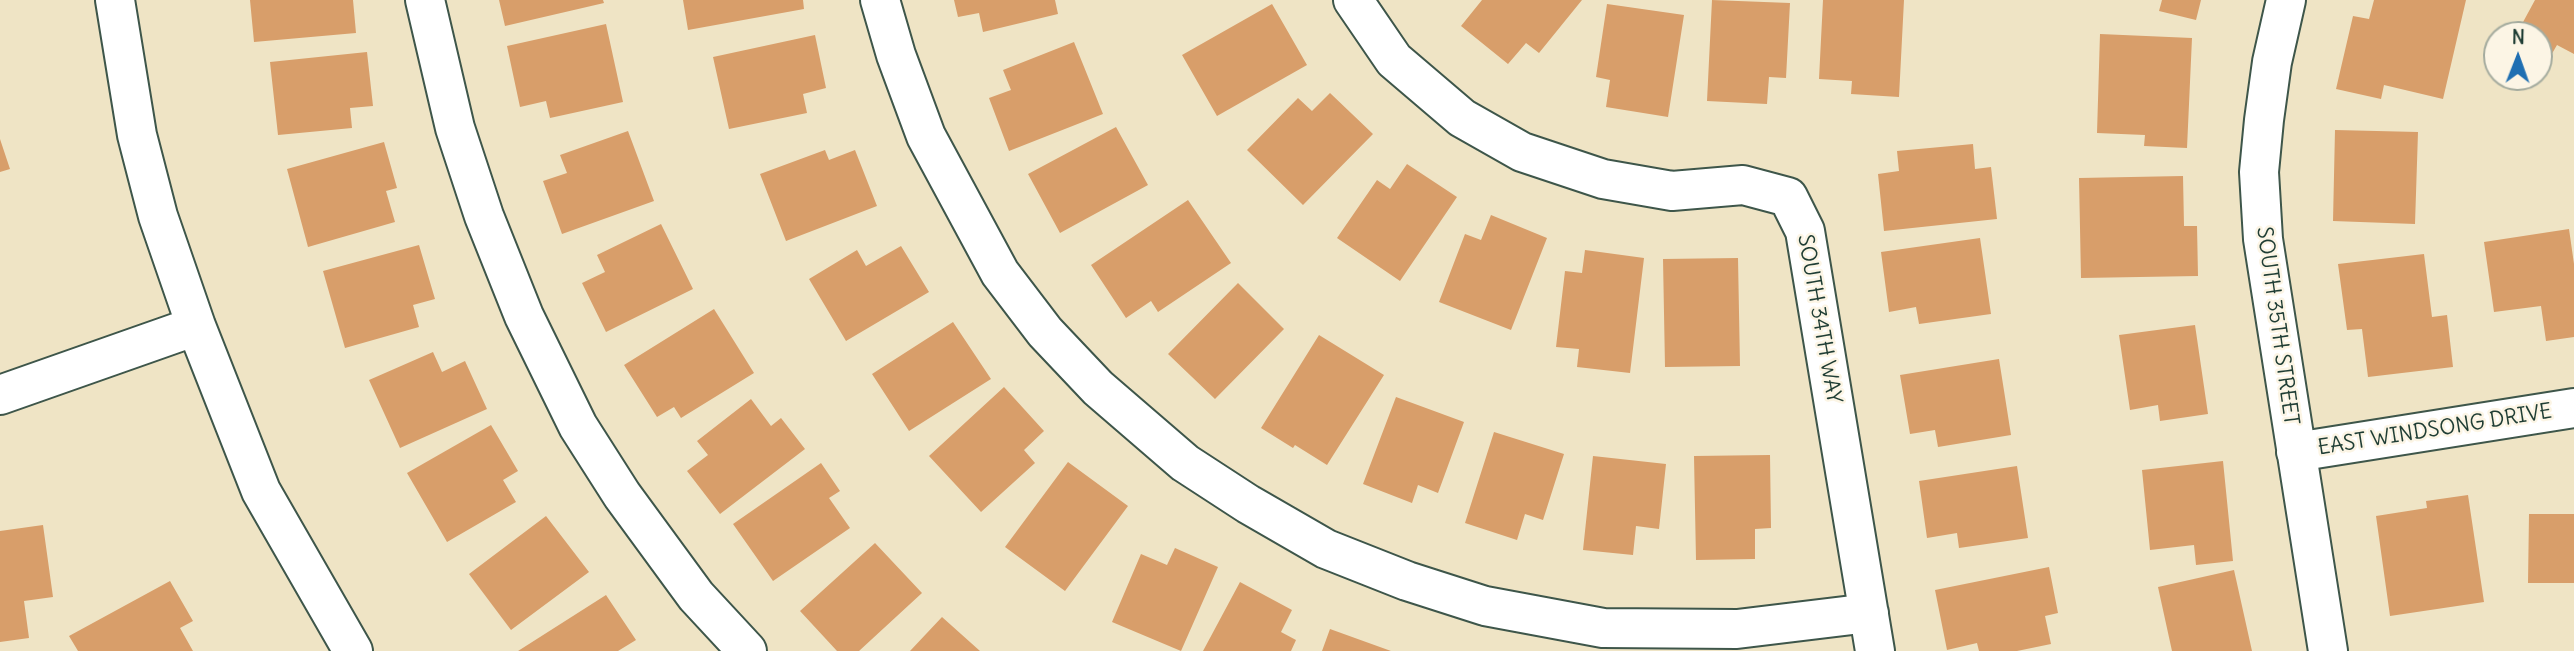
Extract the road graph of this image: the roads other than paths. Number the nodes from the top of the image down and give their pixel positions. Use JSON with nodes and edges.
{"nodes":[{"id":1,"x":114,"y":0,"type":"edge"},
{"id":2,"x":425,"y":0,"type":"edge"},
{"id":3,"x":880,"y":0,"type":"edge"},
{"id":4,"x":1353,"y":0,"type":"edge"},
{"id":5,"x":2286,"y":0,"type":"edge"},
{"id":6,"x":196,"y":326,"type":"junction"},
{"id":7,"x":0,"y":395,"type":"edge"},
{"id":8,"x":2574,"y":408,"type":"edge"},
{"id":9,"x":2296,"y":452,"type":"junction"},
{"id":10,"x":1869,"y":613,"type":"junction"},
{"id":11,"x":353,"y":651,"type":"edge"},
{"id":12,"x":747,"y":651,"type":"edge"},
{"id":13,"x":1875,"y":651,"type":"edge"},
{"id":14,"x":2328,"y":651,"type":"edge"}],
"edges":[{"from":1,"to":6,"type":"street"},
{"from":2,"to":12,"type":"street"},
{"from":3,"to":10,"type":"street"},
{"from":4,"to":10,"type":"street","name":"SOUTH 34TH WAY"},
{"from":5,"to":9,"type":"street","name":"SOUTH 35TH STREET"},
{"from":6,"to":7,"type":"street"},
{"from":6,"to":11,"type":"street"},
{"from":8,"to":9,"type":"street","name":"EAST WINDSONG DRIVE"},
{"from":9,"to":14,"type":"street","name":"SOUTH 35TH STREET"},
{"from":10,"to":13,"type":"street","name":"SOUTH 34TH WAY"}]}
